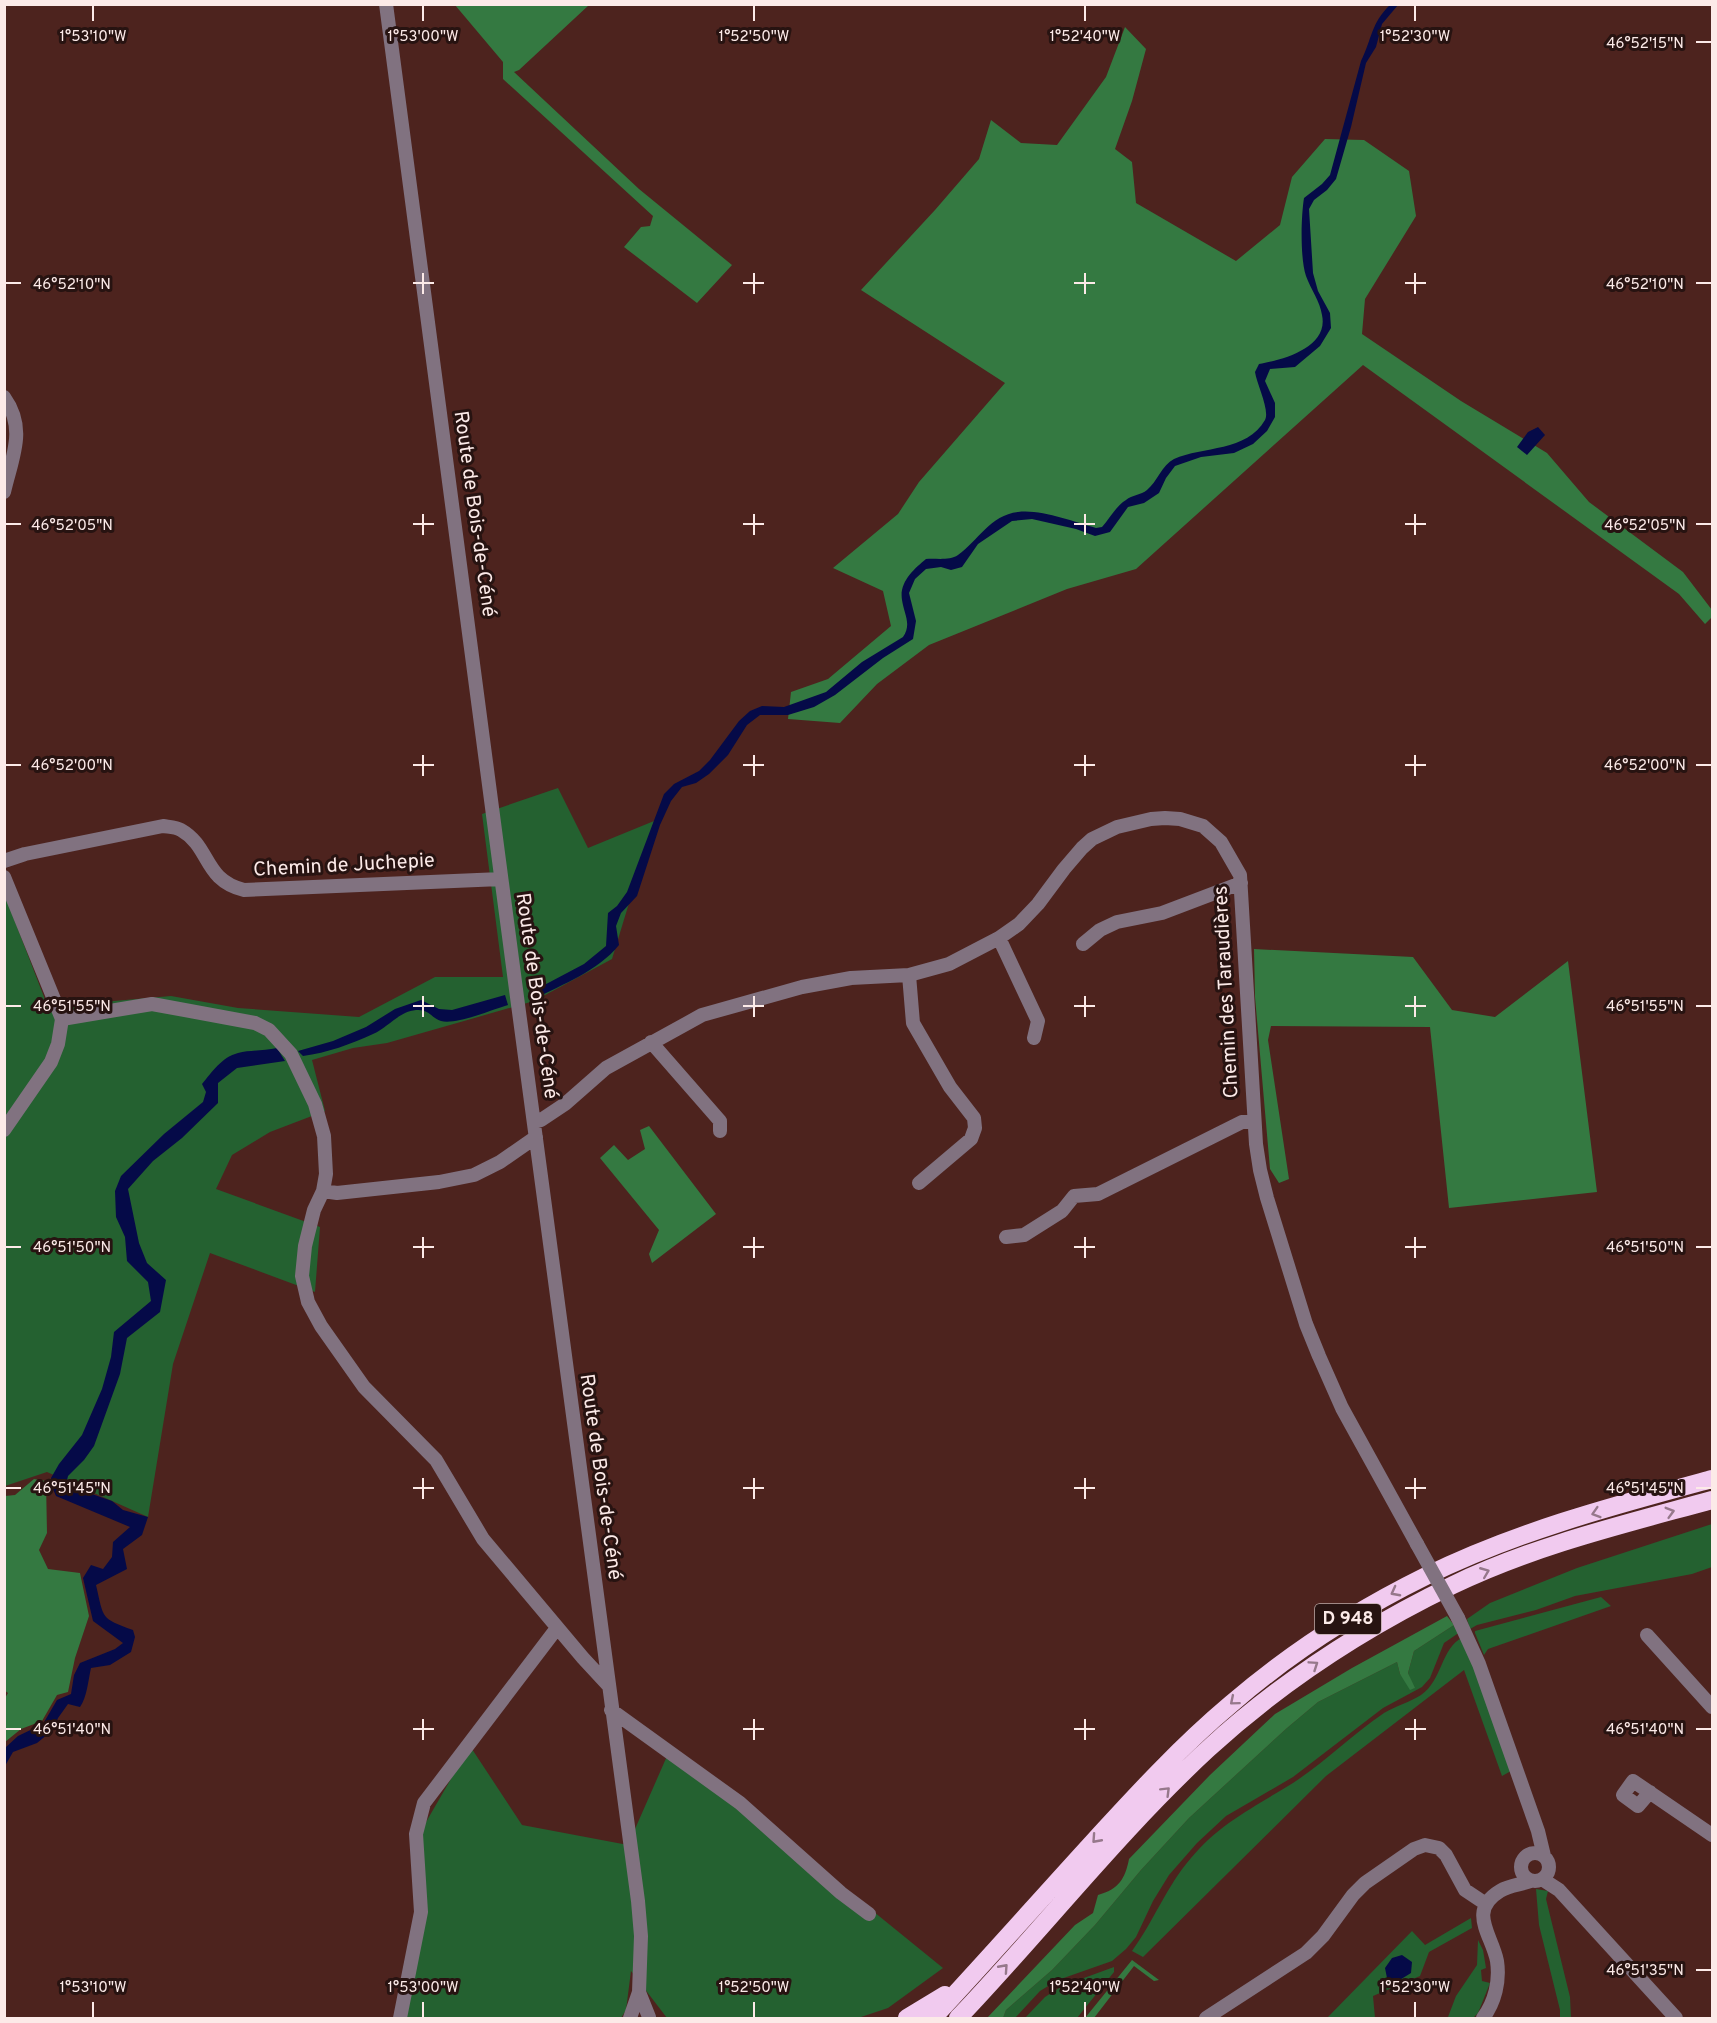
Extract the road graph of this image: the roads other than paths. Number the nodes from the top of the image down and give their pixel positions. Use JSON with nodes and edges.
{"nodes":[{"id":1,"x":386,"y":4,"type":"edge"},
{"id":2,"x":4,"y":397,"type":"edge"},
{"id":3,"x":4,"y":492,"type":"edge"},
{"id":4,"x":4,"y":861,"type":"edge"},
{"id":5,"x":4,"y":877,"type":"edge"},
{"id":6,"x":501,"y":879,"type":"junction"},
{"id":7,"x":1241,"y":883,"type":"junction"},
{"id":8,"x":999,"y":938,"type":"junction"},
{"id":9,"x":1083,"y":944,"type":"dead end"},
{"id":10,"x":909,"y":975,"type":"junction"},
{"id":11,"x":62,"y":1019,"type":"junction"},
{"id":12,"x":1034,"y":1038,"type":"dead end"},
{"id":13,"x":651,"y":1042,"type":"junction"},
{"id":14,"x":1254,"y":1121,"type":"junction"},
{"id":15,"x":534,"y":1122,"type":"junction"},
{"id":16,"x":4,"y":1130,"type":"edge"},
{"id":17,"x":720,"y":1131,"type":"dead end"},
{"id":18,"x":536,"y":1137,"type":"junction"},
{"id":19,"x":919,"y":1183,"type":"dead end"},
{"id":20,"x":323,"y":1191,"type":"junction"},
{"id":21,"x":1006,"y":1237,"type":"dead end"},
{"id":22,"x":1713,"y":1479,"type":"edge"},
{"id":23,"x":1713,"y":1500,"type":"edge"},
{"id":24,"x":557,"y":1628,"type":"junction"},
{"id":25,"x":1647,"y":1635,"type":"dead end"},
{"id":26,"x":608,"y":1685,"type":"junction"},
{"id":27,"x":1713,"y":1707,"type":"edge"},
{"id":28,"x":611,"y":1710,"type":"junction"},
{"id":29,"x":1650,"y":1792,"type":"dead end"},
{"id":30,"x":1713,"y":1835,"type":"edge"},
{"id":31,"x":1540,"y":1868,"type":"junction"},
{"id":32,"x":1509,"y":1886,"type":"junction"},
{"id":33,"x":1486,"y":1904,"type":"junction"},
{"id":34,"x":869,"y":1914,"type":"dead end"},
{"id":35,"x":969,"y":1979,"type":"junction"},
{"id":36,"x":639,"y":1992,"type":"junction"},
{"id":37,"x":961,"y":2016,"type":"edge"},
{"id":38,"x":651,"y":2018,"type":"edge"},
{"id":39,"x":400,"y":2019,"type":"edge"},
{"id":40,"x":632,"y":2019,"type":"edge"},
{"id":41,"x":907,"y":2019,"type":"edge"},
{"id":42,"x":933,"y":2019,"type":"edge"},
{"id":43,"x":1206,"y":2019,"type":"edge"},
{"id":44,"x":1483,"y":2019,"type":"edge"},
{"id":45,"x":1677,"y":2019,"type":"edge"}],
"edges":[{"from":1,"to":6,"type":"street","name":"Route de Bois-de-Céné"},
{"from":2,"to":3,"type":"street"},
{"from":4,"to":6,"type":"street","name":"Chemin de Juchepie"},
{"from":5,"to":11,"type":"street"},
{"from":6,"to":15,"type":"street","name":"Route de Bois-de-Céné"},
{"from":7,"to":8,"type":"street","name":"Chemin des Taraudières"},
{"from":7,"to":9,"type":"street"},
{"from":7,"to":14,"type":"street","name":"Chemin des Taraudières"},
{"from":8,"to":10,"type":"street","name":"Chemin des Taraudières"},
{"from":8,"to":12,"type":"street"},
{"from":10,"to":13,"type":"street","name":"Chemin des Taraudières"},
{"from":10,"to":19,"type":"street"},
{"from":11,"to":16,"type":"street"},
{"from":11,"to":20,"type":"street"},
{"from":13,"to":15,"type":"street","name":"Chemin des Taraudières"},
{"from":13,"to":17,"type":"street"},
{"from":14,"to":21,"type":"street"},
{"from":14,"to":31,"type":"street","name":"Chemin des Taraudières","bridge":true},
{"from":15,"to":18,"type":"street","name":"Route de Bois-de-Céné"},
{"from":18,"to":20,"type":"street"},
{"from":18,"to":26,"type":"street","name":"Route de Bois-de-Céné"},
{"from":20,"to":24,"type":"street"},
{"from":22,"to":35,"type":"highway","number":"D 948","one_way":true},
{"from":37,"to":23,"type":"highway","number":"D 948","one_way":true},
{"from":24,"to":26,"type":"street"},
{"from":24,"to":39,"type":"street"},
{"from":25,"to":27,"type":"street"},
{"from":26,"to":28,"type":"street","name":"Route de Bois-de-Céné"},
{"from":28,"to":34,"type":"street"},
{"from":28,"to":36,"type":"street","name":"Route de Bois-de-Céné"},
{"from":29,"to":30,"type":"street"},
{"from":31,"to":32,"type":"street"},
{"from":31,"to":32,"type":"street"},
{"from":31,"to":45,"type":"street"},
{"from":32,"to":33,"type":"street"},
{"from":33,"to":43,"type":"street"},
{"from":33,"to":44,"type":"street"},
{"from":35,"to":41,"type":"highway"},
{"from":35,"to":42,"type":"highway","number":"D 948"},
{"from":36,"to":38,"type":"street"},
{"from":36,"to":40,"type":"street"},
{"from":38,"to":40,"type":"street"}]}
